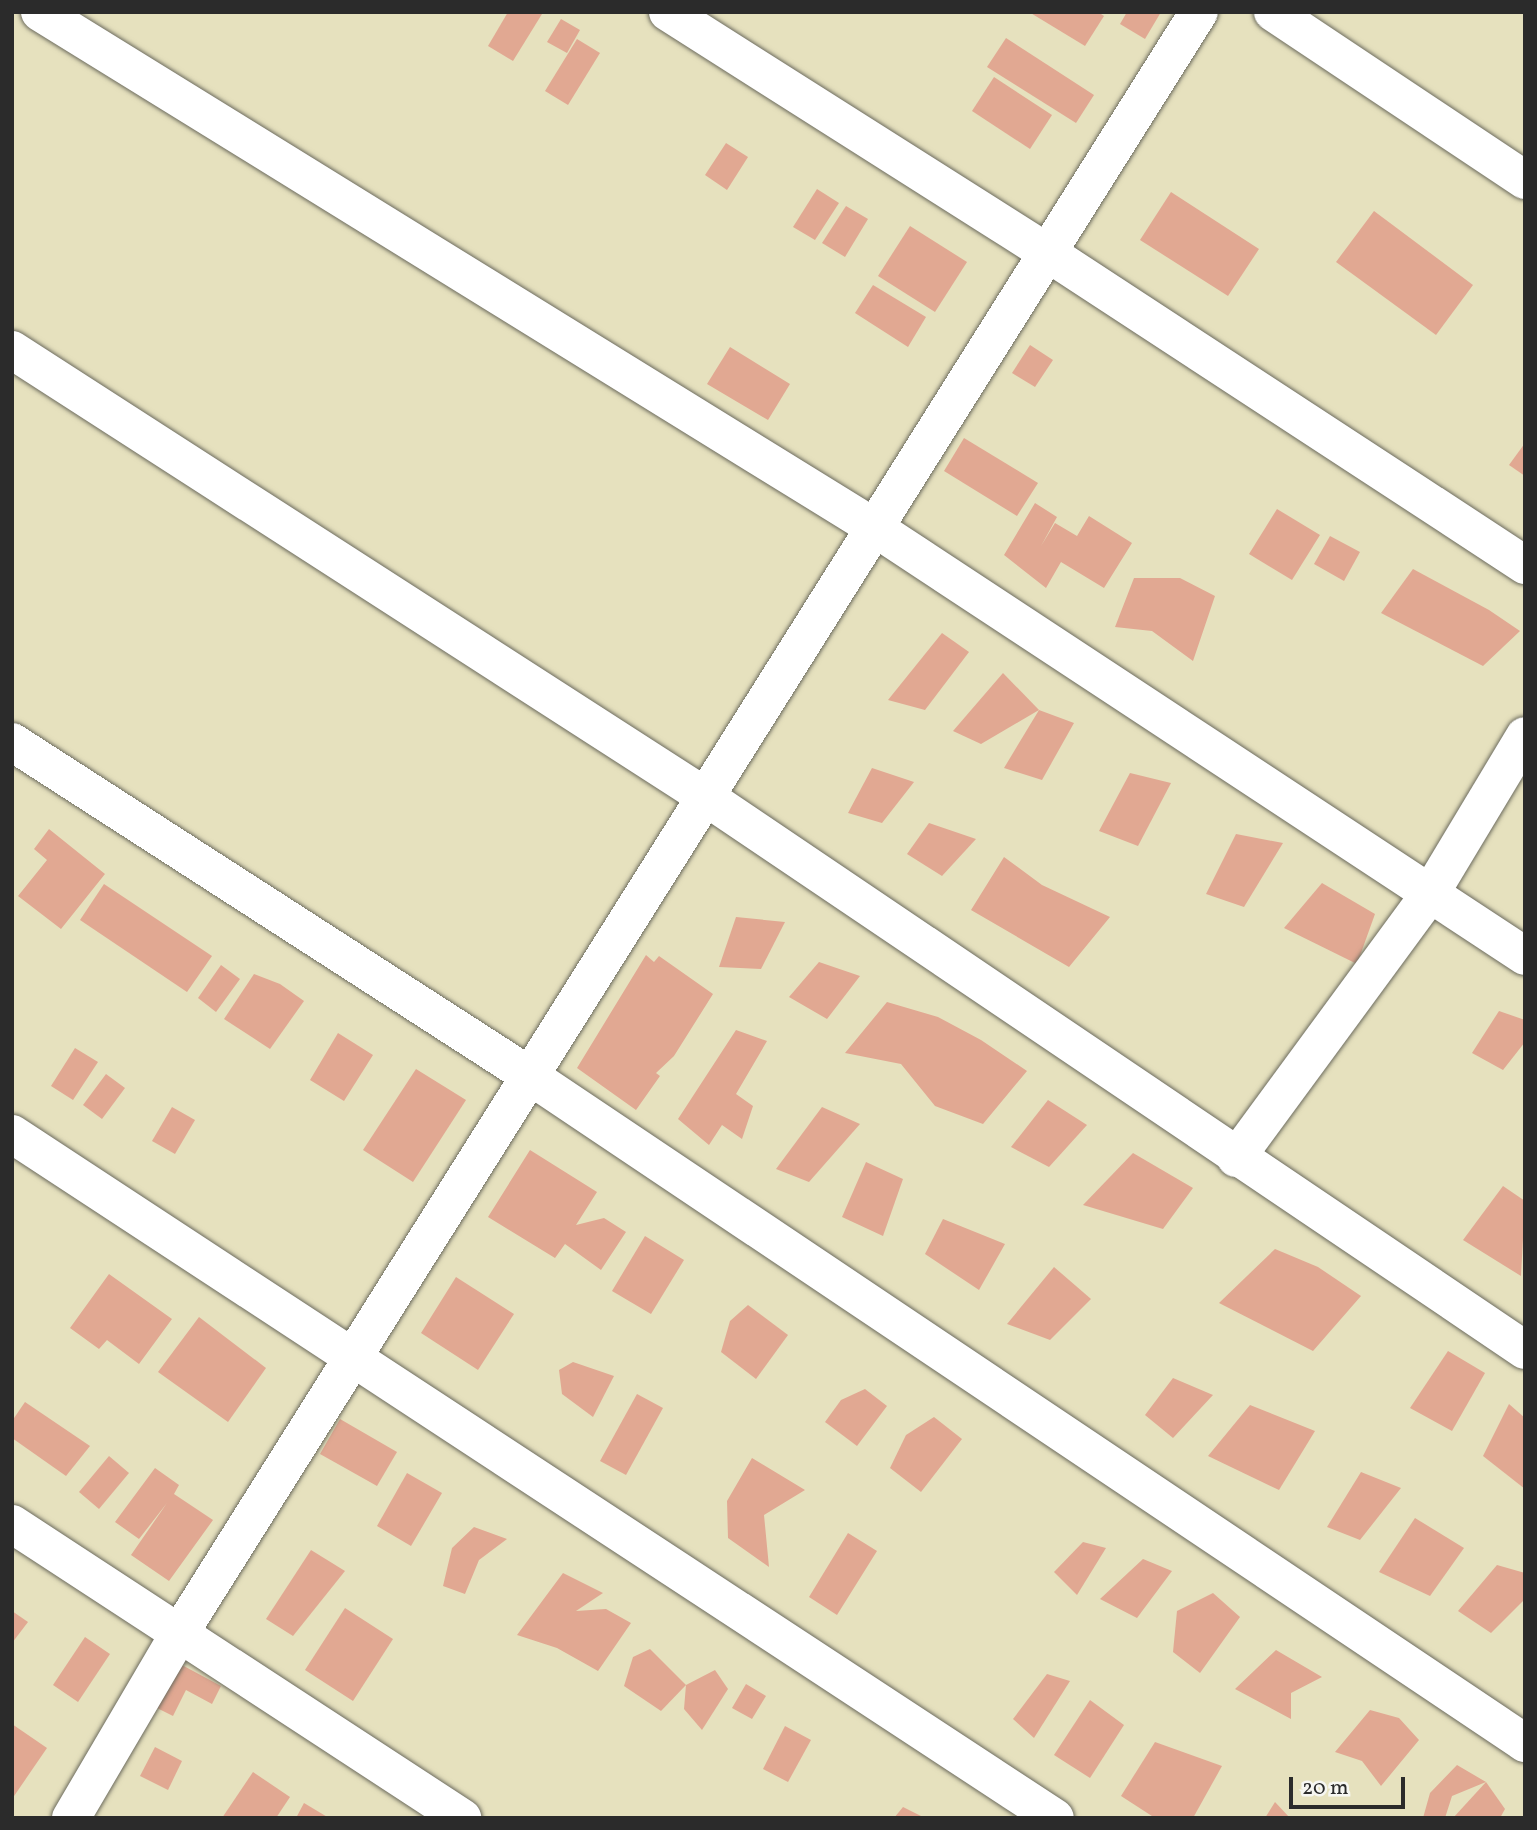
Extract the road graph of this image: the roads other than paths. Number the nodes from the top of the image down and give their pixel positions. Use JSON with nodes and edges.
{"nodes":[{"id":1,"x":40,"y":12,"type":"edge"},
{"id":2,"x":668,"y":12,"type":"edge"},
{"id":3,"x":1199,"y":12,"type":"edge"},
{"id":4,"x":1273,"y":12,"type":"edge"},
{"id":5,"x":1525,"y":180,"type":"edge"},
{"id":6,"x":1048,"y":253,"type":"junction"},
{"id":7,"x":12,"y":350,"type":"edge"},
{"id":8,"x":875,"y":528,"type":"junction"},
{"id":9,"x":1525,"y":565,"type":"edge"},
{"id":10,"x":1525,"y":736,"type":"edge"},
{"id":11,"x":12,"y":741,"type":"edge"},
{"id":12,"x":706,"y":797,"type":"junction"},
{"id":13,"x":1430,"y":894,"type":"junction"},
{"id":14,"x":1525,"y":956,"type":"edge"},
{"id":15,"x":530,"y":1076,"type":"junction"},
{"id":16,"x":12,"y":1133,"type":"edge"},
{"id":17,"x":1236,"y":1158,"type":"junction"},
{"id":18,"x":1525,"y":1350,"type":"edge"},
{"id":19,"x":353,"y":1357,"type":"junction"},
{"id":20,"x":12,"y":1524,"type":"edge"},
{"id":21,"x":179,"y":1634,"type":"junction"},
{"id":22,"x":1525,"y":1743,"type":"edge"},
{"id":23,"x":71,"y":1818,"type":"edge"},
{"id":24,"x":462,"y":1818,"type":"edge"},
{"id":25,"x":1055,"y":1818,"type":"edge"}],
"edges":[{"from":1,"to":8,"type":"street"},
{"from":2,"to":6,"type":"street"},
{"from":3,"to":6,"type":"street"},
{"from":4,"to":5,"type":"street"},
{"from":6,"to":8,"type":"street"},
{"from":6,"to":9,"type":"street"},
{"from":7,"to":12,"type":"street"},
{"from":8,"to":12,"type":"street"},
{"from":8,"to":13,"type":"street"},
{"from":10,"to":13,"type":"street"},
{"from":11,"to":15,"type":"street"},
{"from":12,"to":15,"type":"street"},
{"from":12,"to":17,"type":"street"},
{"from":13,"to":14,"type":"street"},
{"from":13,"to":17,"type":"street"},
{"from":15,"to":19,"type":"street"},
{"from":15,"to":22,"type":"street"},
{"from":16,"to":19,"type":"street"},
{"from":17,"to":18,"type":"street"},
{"from":19,"to":21,"type":"street"},
{"from":19,"to":25,"type":"street"},
{"from":20,"to":21,"type":"street"},
{"from":21,"to":23,"type":"street"},
{"from":21,"to":24,"type":"street"}]}
